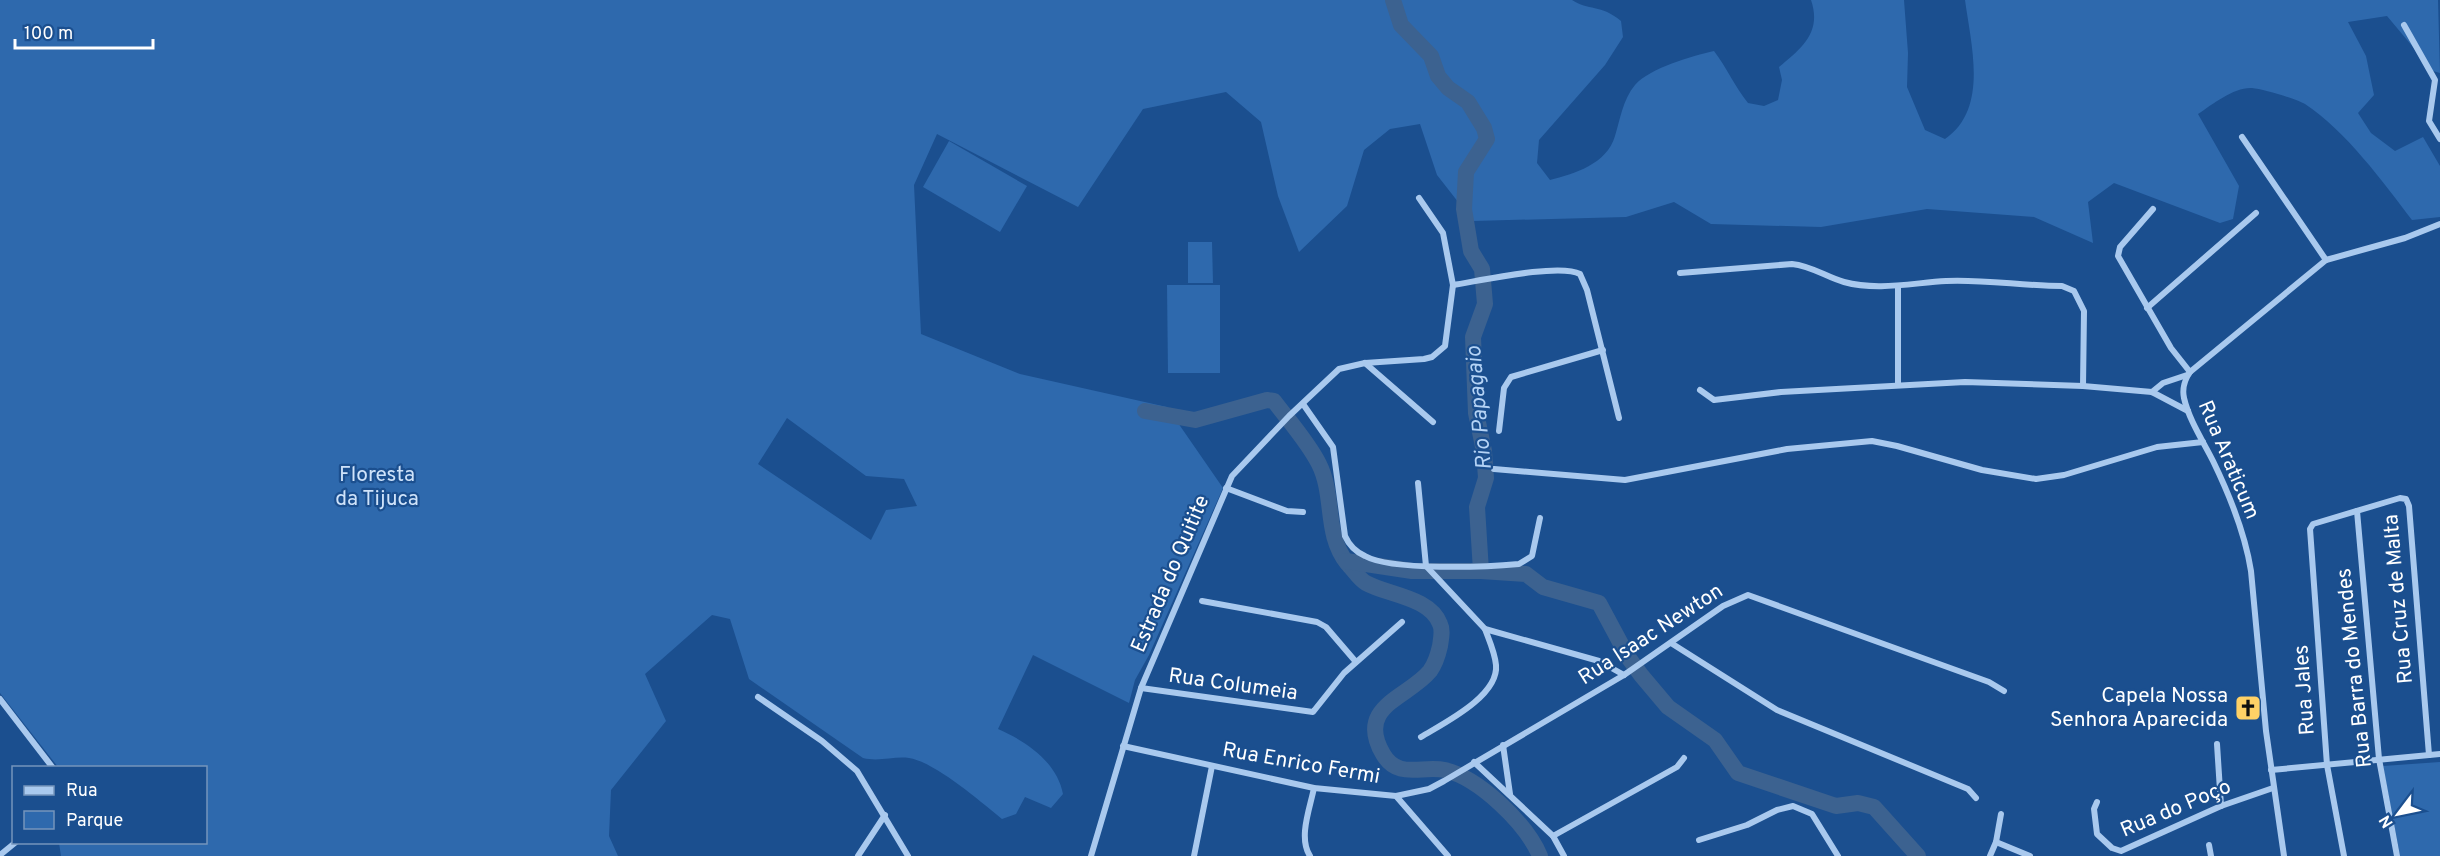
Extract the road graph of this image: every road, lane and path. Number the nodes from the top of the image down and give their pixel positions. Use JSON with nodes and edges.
{"nodes":[{"id":1,"x":2404,"y":25,"type":"dead end"},
{"id":2,"x":2242,"y":137,"type":"dead end"},
{"id":3,"x":2440,"y":139,"type":"edge"},
{"id":4,"x":1419,"y":198,"type":"dead end"},
{"id":5,"x":2153,"y":209,"type":"dead end"},
{"id":6,"x":2256,"y":213,"type":"dead end"},
{"id":7,"x":2440,"y":224,"type":"edge"},
{"id":8,"x":2326,"y":260,"type":"junction"},
{"id":9,"x":1680,"y":273,"type":"dead end"},
{"id":10,"x":1453,"y":285,"type":"junction"},
{"id":11,"x":1898,"y":286,"type":"junction"},
{"id":12,"x":2147,"y":308,"type":"junction"},
{"id":13,"x":1603,"y":350,"type":"junction"},
{"id":14,"x":1365,"y":363,"type":"junction"},
{"id":15,"x":2189,"y":373,"type":"junction"},
{"id":16,"x":1898,"y":383,"type":"junction"},
{"id":17,"x":2083,"y":386,"type":"junction"},
{"id":18,"x":1700,"y":390,"type":"dead end"},
{"id":19,"x":2152,"y":392,"type":"junction"},
{"id":20,"x":1303,"y":404,"type":"junction"},
{"id":21,"x":2189,"y":412,"type":"junction"},
{"id":22,"x":1619,"y":418,"type":"dead end"},
{"id":23,"x":1433,"y":422,"type":"dead end"},
{"id":24,"x":1499,"y":431,"type":"dead end"},
{"id":25,"x":2203,"y":442,"type":"junction"},
{"id":26,"x":1494,"y":469,"type":"dead end"},
{"id":27,"x":1418,"y":483,"type":"dead end"},
{"id":28,"x":1226,"y":488,"type":"junction"},
{"id":29,"x":2357,"y":511,"type":"junction"},
{"id":30,"x":1303,"y":512,"type":"dead end"},
{"id":31,"x":1540,"y":519,"type":"dead end"},
{"id":32,"x":2315,"y":523,"type":"joint"},
{"id":33,"x":1428,"y":568,"type":"junction"},
{"id":34,"x":1202,"y":601,"type":"dead end"},
{"id":35,"x":1402,"y":622,"type":"dead end"},
{"id":36,"x":1485,"y":629,"type":"junction"},
{"id":37,"x":1671,"y":643,"type":"junction"},
{"id":38,"x":1356,"y":662,"type":"junction"},
{"id":39,"x":1627,"y":673,"type":"junction"},
{"id":40,"x":1141,"y":688,"type":"junction"},
{"id":41,"x":2004,"y":691,"type":"dead end"},
{"id":42,"x":758,"y":697,"type":"dead end"},
{"id":43,"x":0,"y":699,"type":"edge"},
{"id":44,"x":1421,"y":737,"type":"dead end"},
{"id":45,"x":2217,"y":744,"type":"dead end"},
{"id":46,"x":1503,"y":745,"type":"junction"},
{"id":47,"x":1123,"y":746,"type":"junction"},
{"id":48,"x":2440,"y":754,"type":"edge"},
{"id":49,"x":2428,"y":755,"type":"junction"},
{"id":50,"x":1684,"y":758,"type":"dead end"},
{"id":51,"x":2379,"y":759,"type":"junction"},
{"id":52,"x":1474,"y":762,"type":"junction"},
{"id":53,"x":2327,"y":765,"type":"junction"},
{"id":54,"x":51,"y":766,"type":"edge"},
{"id":55,"x":1212,"y":766,"type":"junction"},
{"id":56,"x":2271,"y":770,"type":"junction"},
{"id":57,"x":1314,"y":788,"type":"junction"},
{"id":58,"x":2273,"y":788,"type":"junction"},
{"id":59,"x":1510,"y":795,"type":"junction"},
{"id":60,"x":1396,"y":796,"type":"junction"},
{"id":61,"x":1976,"y":798,"type":"dead end"},
{"id":62,"x":2097,"y":802,"type":"dead end"},
{"id":63,"x":2221,"y":806,"type":"junction"},
{"id":64,"x":885,"y":814,"type":"junction"},
{"id":65,"x":2001,"y":814,"type":"dead end"},
{"id":66,"x":1553,"y":836,"type":"junction"},
{"id":67,"x":1699,"y":840,"type":"dead end"},
{"id":68,"x":1996,"y":842,"type":"junction"},
{"id":69,"x":15,"y":844,"type":"edge"},
{"id":70,"x":2209,"y":845,"type":"dead end"},
{"id":71,"x":0,"y":855,"type":"edge"},
{"id":72,"x":858,"y":856,"type":"edge"},
{"id":73,"x":908,"y":856,"type":"edge"},
{"id":74,"x":1091,"y":856,"type":"edge"},
{"id":75,"x":1194,"y":856,"type":"edge"},
{"id":76,"x":1310,"y":856,"type":"edge"},
{"id":77,"x":1448,"y":856,"type":"edge"},
{"id":78,"x":1564,"y":856,"type":"edge"},
{"id":79,"x":1838,"y":856,"type":"edge"},
{"id":80,"x":1990,"y":856,"type":"edge"},
{"id":81,"x":2030,"y":856,"type":"edge"},
{"id":82,"x":2211,"y":856,"type":"edge"},
{"id":83,"x":2284,"y":856,"type":"edge"},
{"id":84,"x":2344,"y":856,"type":"edge"},
{"id":85,"x":2397,"y":856,"type":"edge"}],
"edges":[{"from":1,"to":3,"type":"street"},
{"from":2,"to":8,"type":"street"},
{"from":4,"to":10,"type":"street","name":"Estrada do Quitite"},
{"from":5,"to":12,"type":"street"},
{"from":6,"to":12,"type":"street"},
{"from":7,"to":8,"type":"street"},
{"from":8,"to":15,"type":"street"},
{"from":9,"to":11,"type":"street"},
{"from":10,"to":13,"type":"street"},
{"from":10,"to":14,"type":"street","name":"Estrada do Quitite"},
{"from":11,"to":16,"type":"street"},
{"from":11,"to":17,"type":"street"},
{"from":12,"to":15,"type":"street"},
{"from":13,"to":22,"type":"street"},
{"from":13,"to":24,"type":"street"},
{"from":14,"to":20,"type":"street","name":"Estrada do Quitite"},
{"from":14,"to":23,"type":"street"},
{"from":15,"to":19,"type":"street"},
{"from":15,"to":21,"type":"street","name":"Rua Araticum"},
{"from":16,"to":17,"type":"street"},
{"from":16,"to":18,"type":"street"},
{"from":17,"to":19,"type":"street"},
{"from":19,"to":21,"type":"street"},
{"from":20,"to":28,"type":"street","name":"Estrada do Quitite"},
{"from":20,"to":33,"type":"street"},
{"from":21,"to":25,"type":"street","name":"Rua Araticum"},
{"from":25,"to":26,"type":"street"},
{"from":25,"to":56,"type":"street","name":"Rua Araticum"},
{"from":27,"to":33,"type":"street"},
{"from":28,"to":30,"type":"street"},
{"from":28,"to":40,"type":"street","name":"Estrada do Quitite"},
{"from":29,"to":32,"type":"street","name":"Rua Cruz de Malta"},
{"from":29,"to":49,"type":"street","name":"Rua Cruz de Malta"},
{"from":29,"to":51,"type":"street","name":"Rua Barra do Mendes"},
{"from":31,"to":33,"type":"street"},
{"from":32,"to":53,"type":"street","name":"Rua Jales"},
{"from":33,"to":36,"type":"street"},
{"from":34,"to":38,"type":"street"},
{"from":35,"to":38,"type":"street"},
{"from":36,"to":39,"type":"street"},
{"from":36,"to":44,"type":"street"},
{"from":37,"to":39,"type":"street","name":"Rua Isaac Newton"},
{"from":37,"to":41,"type":"street","name":"Rua Isaac Newton"},
{"from":37,"to":61,"type":"street"},
{"from":38,"to":40,"type":"street","name":"Rua Columeia"},
{"from":39,"to":46,"type":"street","name":"Rua Isaac Newton"},
{"from":40,"to":47,"type":"street","name":"Estrada do Quitite"},
{"from":42,"to":64,"type":"street"},
{"from":43,"to":54,"type":"street"},
{"from":45,"to":63,"type":"street"},
{"from":46,"to":52,"type":"street","name":"Rua Isaac Newton"},
{"from":46,"to":59,"type":"street"},
{"from":47,"to":55,"type":"street","name":"Rua Enrico Fermi"},
{"from":47,"to":74,"type":"street","name":"Estrada do Quitite"},
{"from":48,"to":49,"type":"street"},
{"from":49,"to":51,"type":"street"},
{"from":50,"to":66,"type":"street"},
{"from":51,"to":53,"type":"street"},
{"from":51,"to":85,"type":"street","name":"Rua Barra do Mendes"},
{"from":52,"to":59,"type":"street"},
{"from":52,"to":60,"type":"street","name":"Rua Isaac Newton"},
{"from":53,"to":56,"type":"street"},
{"from":53,"to":84,"type":"street","name":"Rua Jales"},
{"from":55,"to":57,"type":"street","name":"Rua Enrico Fermi"},
{"from":55,"to":75,"type":"street"},
{"from":56,"to":58,"type":"street","name":"Rua Araticum"},
{"from":57,"to":60,"type":"street","name":"Rua Enrico Fermi"},
{"from":57,"to":76,"type":"street"},
{"from":58,"to":63,"type":"street","name":"Rua do Poço"},
{"from":58,"to":83,"type":"street","name":"Rua Araticum"},
{"from":59,"to":66,"type":"street"},
{"from":60,"to":77,"type":"street","name":"Rua Enrico Fermi"},
{"from":62,"to":63,"type":"street","name":"Rua do Poço"},
{"from":64,"to":72,"type":"street"},
{"from":64,"to":73,"type":"street"},
{"from":65,"to":68,"type":"street"},
{"from":66,"to":78,"type":"street"},
{"from":67,"to":79,"type":"street"},
{"from":68,"to":80,"type":"street"},
{"from":68,"to":81,"type":"street"},
{"from":69,"to":71,"type":"street"},
{"from":70,"to":82,"type":"street"}]}
